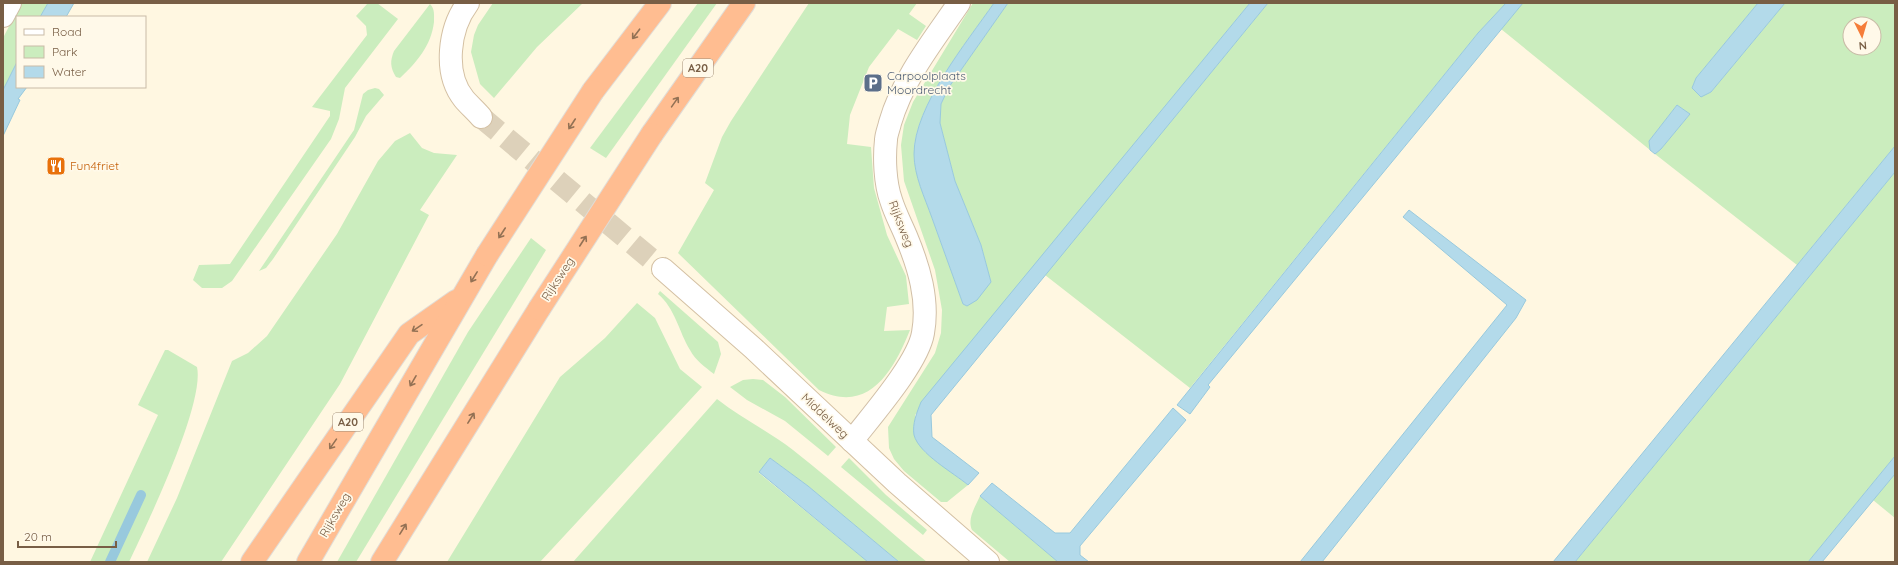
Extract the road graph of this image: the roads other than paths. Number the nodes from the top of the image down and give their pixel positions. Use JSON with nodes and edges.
{"nodes":[{"id":1,"x":10,"y":3,"type":"edge"},
{"id":2,"x":660,"y":3,"type":"edge"},
{"id":3,"x":744,"y":3,"type":"edge"},
{"id":4,"x":959,"y":3,"type":"edge"},
{"id":5,"x":464,"y":4,"type":"edge"},
{"id":6,"x":3,"y":16,"type":"edge"},
{"id":7,"x":482,"y":117,"type":"tunnel mouth"},
{"id":8,"x":663,"y":269,"type":"tunnel mouth"},
{"id":9,"x":461,"y":298,"type":"junction"},
{"id":10,"x":852,"y":441,"type":"junction"},
{"id":11,"x":252,"y":562,"type":"edge"},
{"id":12,"x":308,"y":562,"type":"edge"},
{"id":13,"x":382,"y":562,"type":"edge"},
{"id":14,"x":988,"y":562,"type":"edge"}],
"edges":[{"from":1,"to":6,"type":"street"},
{"from":2,"to":9,"type":"highway","name":"Rijksweg","number":"A20","one_way":true,"bridge":true},
{"from":13,"to":3,"type":"highway","name":"Rijksweg","number":"A20","one_way":true,"bridge":true},
{"from":4,"to":10,"type":"street","name":"Rijksweg"},
{"from":5,"to":7,"type":"street"},
{"from":8,"to":10,"type":"street","name":"Middelweg"},
{"from":9,"to":11,"type":"highway","number":"A20","one_way":true},
{"from":9,"to":12,"type":"highway","name":"Rijksweg","number":"A20","one_way":true},
{"from":10,"to":14,"type":"street","name":"Middelweg"}]}
